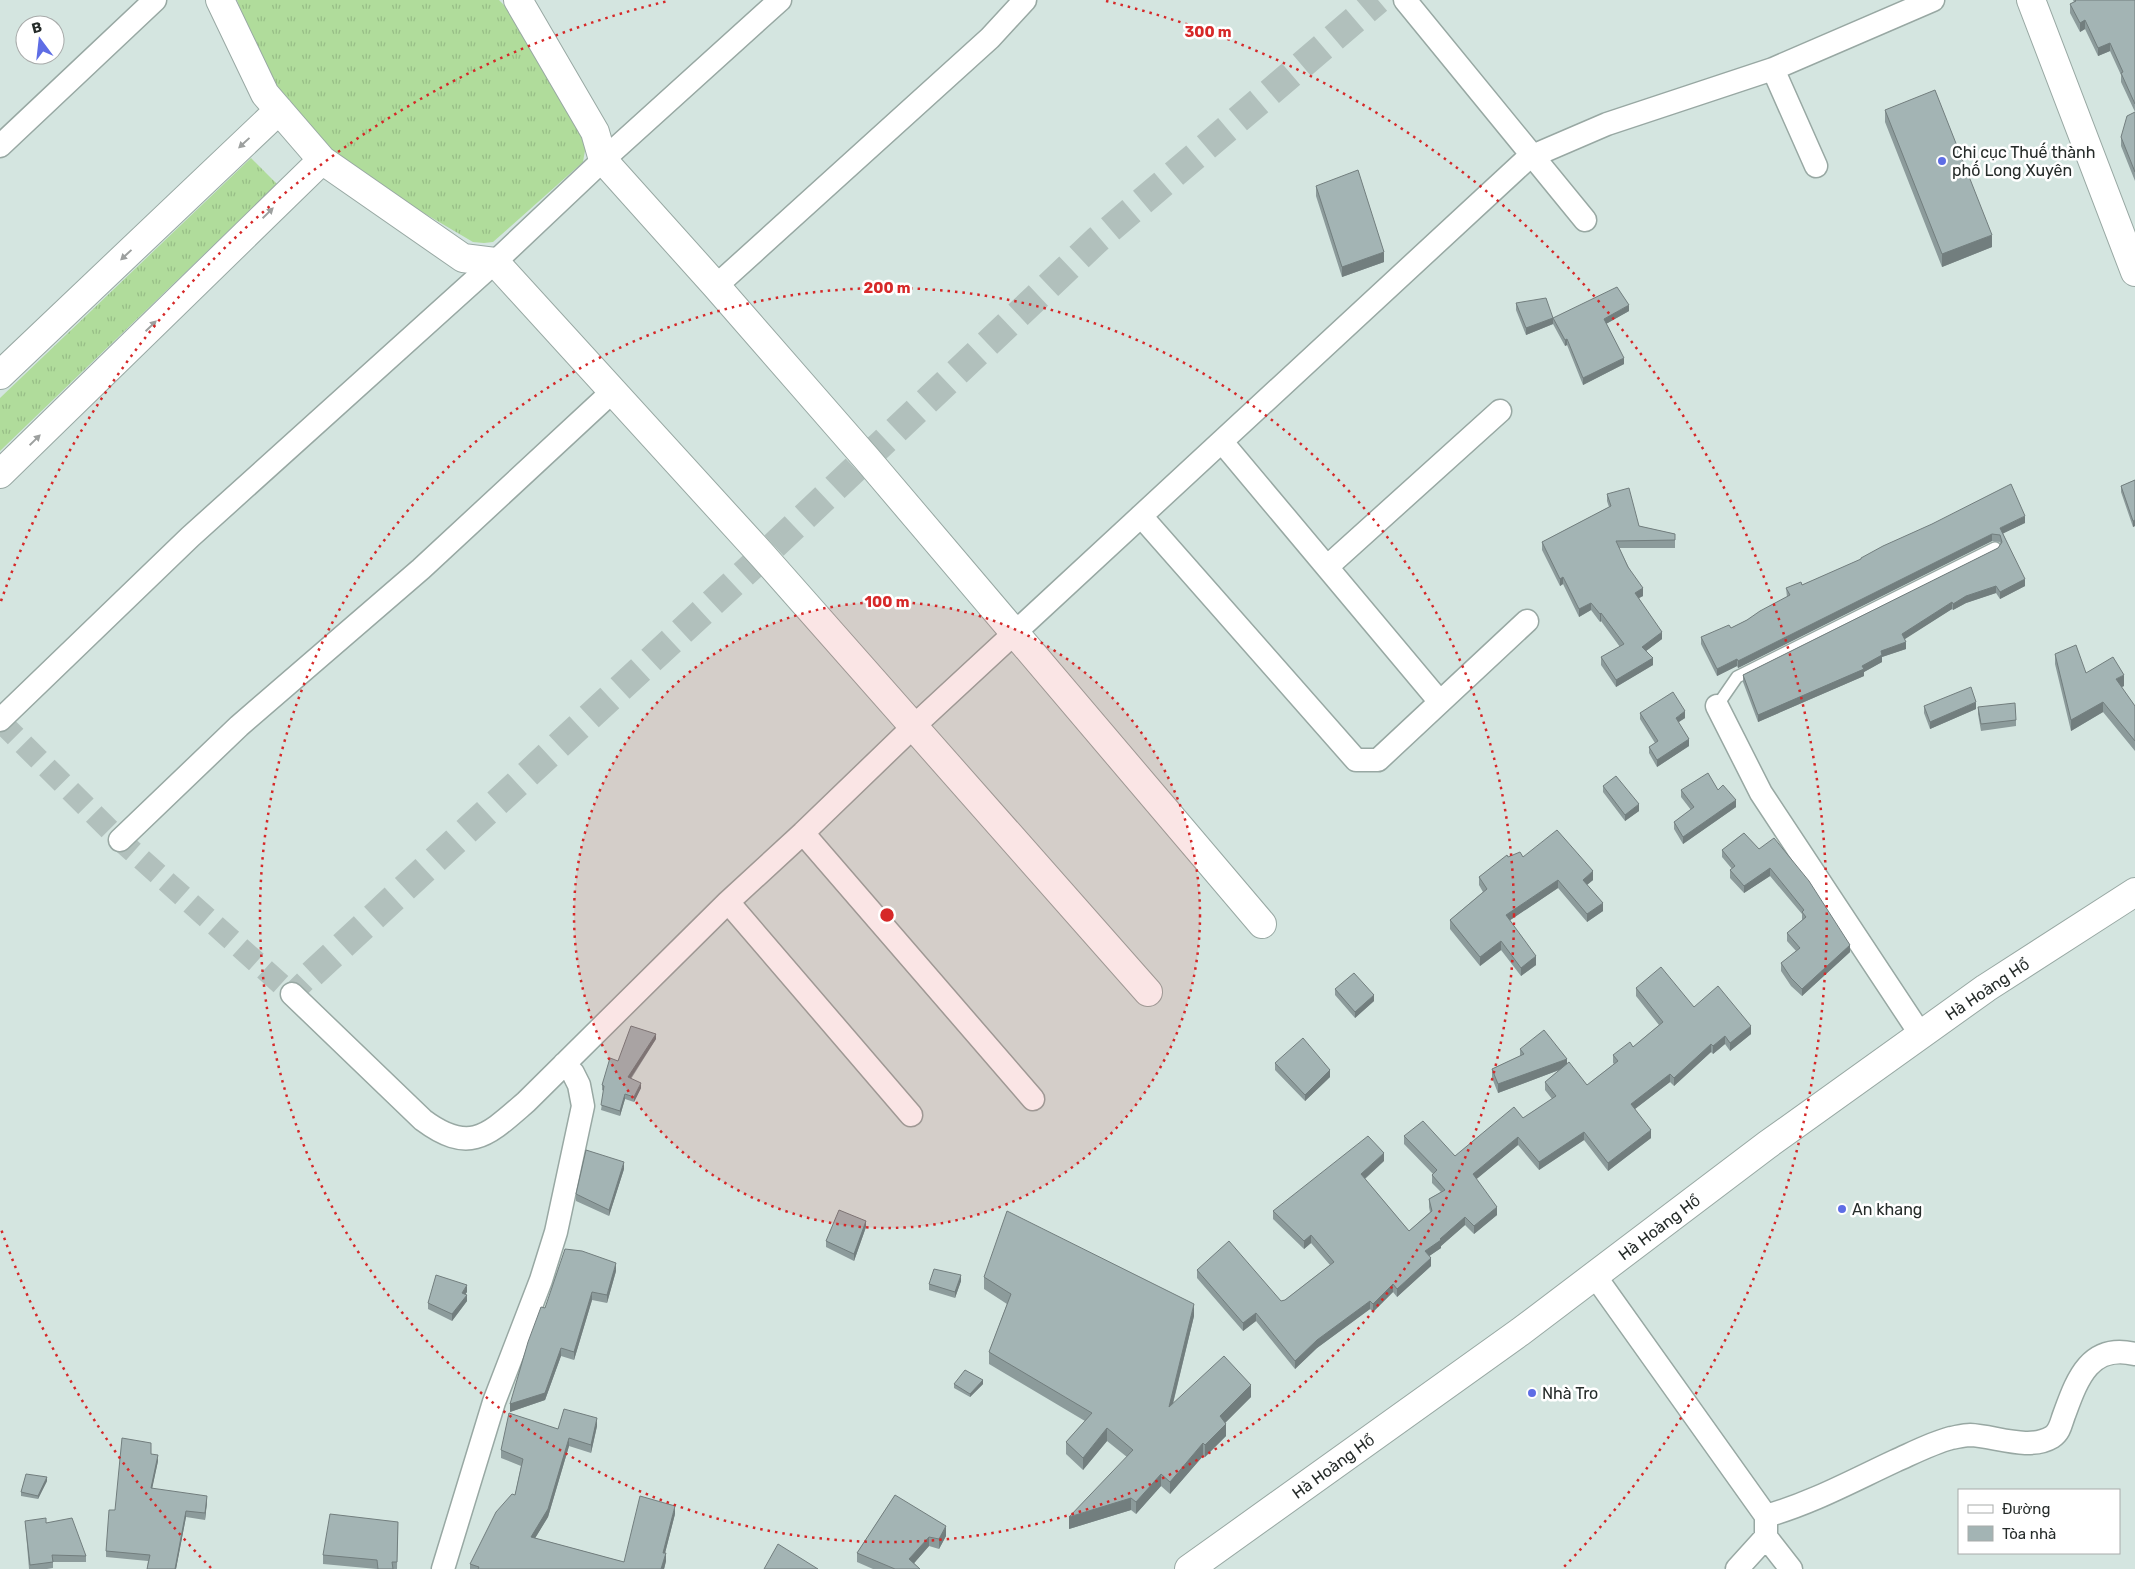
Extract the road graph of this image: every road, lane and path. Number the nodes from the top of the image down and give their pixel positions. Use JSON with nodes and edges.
{"nodes":[{"id":1,"x":155,"y":0,"type":"edge"},
{"id":2,"x":220,"y":0,"type":"edge"},
{"id":3,"x":518,"y":0,"type":"edge"},
{"id":4,"x":780,"y":0,"type":"edge"},
{"id":5,"x":1025,"y":0,"type":"edge"},
{"id":6,"x":1405,"y":0,"type":"edge"},
{"id":7,"x":1933,"y":0,"type":"edge"},
{"id":8,"x":2031,"y":0,"type":"edge"},
{"id":9,"x":1773,"y":69,"type":"junction"},
{"id":10,"x":279,"y":110,"type":"junction"},
{"id":11,"x":0,"y":146,"type":"edge"},
{"id":12,"x":1532,"y":156,"type":"junction"},
{"id":13,"x":322,"y":160,"type":"junction"},
{"id":14,"x":603,"y":160,"type":"junction"},
{"id":15,"x":1816,"y":166,"type":"dead end"},
{"id":16,"x":1585,"y":220,"type":"dead end"},
{"id":17,"x":495,"y":262,"type":"junction"},
{"id":18,"x":2135,"y":272,"type":"edge"},
{"id":19,"x":716,"y":286,"type":"junction"},
{"id":20,"x":0,"y":374,"type":"edge"},
{"id":21,"x":613,"y":391,"type":"junction"},
{"id":22,"x":1500,"y":412,"type":"dead end"},
{"id":23,"x":1222,"y":442,"type":"junction"},
{"id":24,"x":0,"y":474,"type":"edge"},
{"id":25,"x":1141,"y":516,"type":"junction"},
{"id":26,"x":1995,"y":548,"type":"edge"},
{"id":27,"x":1327,"y":567,"type":"junction"},
{"id":28,"x":1527,"y":621,"type":"dead end"},
{"id":29,"x":1015,"y":633,"type":"junction"},
{"id":30,"x":1440,"y":702,"type":"junction"},
{"id":31,"x":1717,"y":706,"type":"joint"},
{"id":32,"x":0,"y":720,"type":"edge"},
{"id":33,"x":914,"y":726,"type":"junction"},
{"id":34,"x":803,"y":833,"type":"junction"},
{"id":35,"x":120,"y":840,"type":"dead end"},
{"id":36,"x":2135,"y":892,"type":"edge"},
{"id":37,"x":728,"y":902,"type":"junction"},
{"id":38,"x":1262,"y":924,"type":"dead end"},
{"id":39,"x":1148,"y":992,"type":"dead end"},
{"id":40,"x":292,"y":994,"type":"dead end"},
{"id":41,"x":1921,"y":1035,"type":"junction"},
{"id":42,"x":564,"y":1064,"type":"junction"},
{"id":43,"x":1033,"y":1099,"type":"dead end"},
{"id":44,"x":911,"y":1114,"type":"dead end"},
{"id":45,"x":1595,"y":1276,"type":"junction"},
{"id":46,"x":2135,"y":1354,"type":"edge"},
{"id":47,"x":1766,"y":1526,"type":"junction"},
{"id":48,"x":443,"y":1569,"type":"edge"},
{"id":49,"x":1189,"y":1569,"type":"edge"},
{"id":50,"x":1738,"y":1569,"type":"edge"},
{"id":51,"x":1791,"y":1569,"type":"edge"}],
"edges":[{"from":1,"to":11,"type":"street"},
{"from":2,"to":10,"type":"street"},
{"from":3,"to":14,"type":"street"},
{"from":4,"to":14,"type":"street"},
{"from":5,"to":19,"type":"street"},
{"from":6,"to":12,"type":"street"},
{"from":7,"to":9,"type":"street"},
{"from":8,"to":18,"type":"street"},
{"from":9,"to":12,"type":"street"},
{"from":9,"to":15,"type":"street"},
{"from":10,"to":13,"type":"street"},
{"from":10,"to":20,"type":"street","one_way":true},
{"from":12,"to":16,"type":"street"},
{"from":12,"to":23,"type":"street"},
{"from":13,"to":17,"type":"street"},
{"from":24,"to":13,"type":"street","one_way":true},
{"from":14,"to":17,"type":"street"},
{"from":14,"to":19,"type":"street"},
{"from":17,"to":21,"type":"street"},
{"from":17,"to":32,"type":"street"},
{"from":19,"to":29,"type":"street"},
{"from":21,"to":33,"type":"street"},
{"from":21,"to":35,"type":"street"},
{"from":22,"to":27,"type":"street"},
{"from":23,"to":25,"type":"street"},
{"from":23,"to":27,"type":"street"},
{"from":25,"to":29,"type":"street"},
{"from":25,"to":30,"type":"street"},
{"from":26,"to":31,"type":"lane"},
{"from":27,"to":30,"type":"street"},
{"from":28,"to":30,"type":"street"},
{"from":29,"to":33,"type":"street"},
{"from":29,"to":38,"type":"street"},
{"from":31,"to":41,"type":"street"},
{"from":33,"to":34,"type":"street"},
{"from":33,"to":39,"type":"street"},
{"from":34,"to":37,"type":"street"},
{"from":34,"to":43,"type":"street"},
{"from":36,"to":41,"type":"street","name":"Hà Hoàng Hổ"},
{"from":37,"to":42,"type":"street"},
{"from":37,"to":44,"type":"street"},
{"from":40,"to":42,"type":"street"},
{"from":41,"to":45,"type":"street","name":"Hà Hoàng Hổ"},
{"from":42,"to":48,"type":"street"},
{"from":45,"to":47,"type":"street"},
{"from":45,"to":49,"type":"street","name":"Hà Hoàng Hổ"},
{"from":46,"to":47,"type":"street"},
{"from":47,"to":50,"type":"street"},
{"from":47,"to":51,"type":"street"}]}
